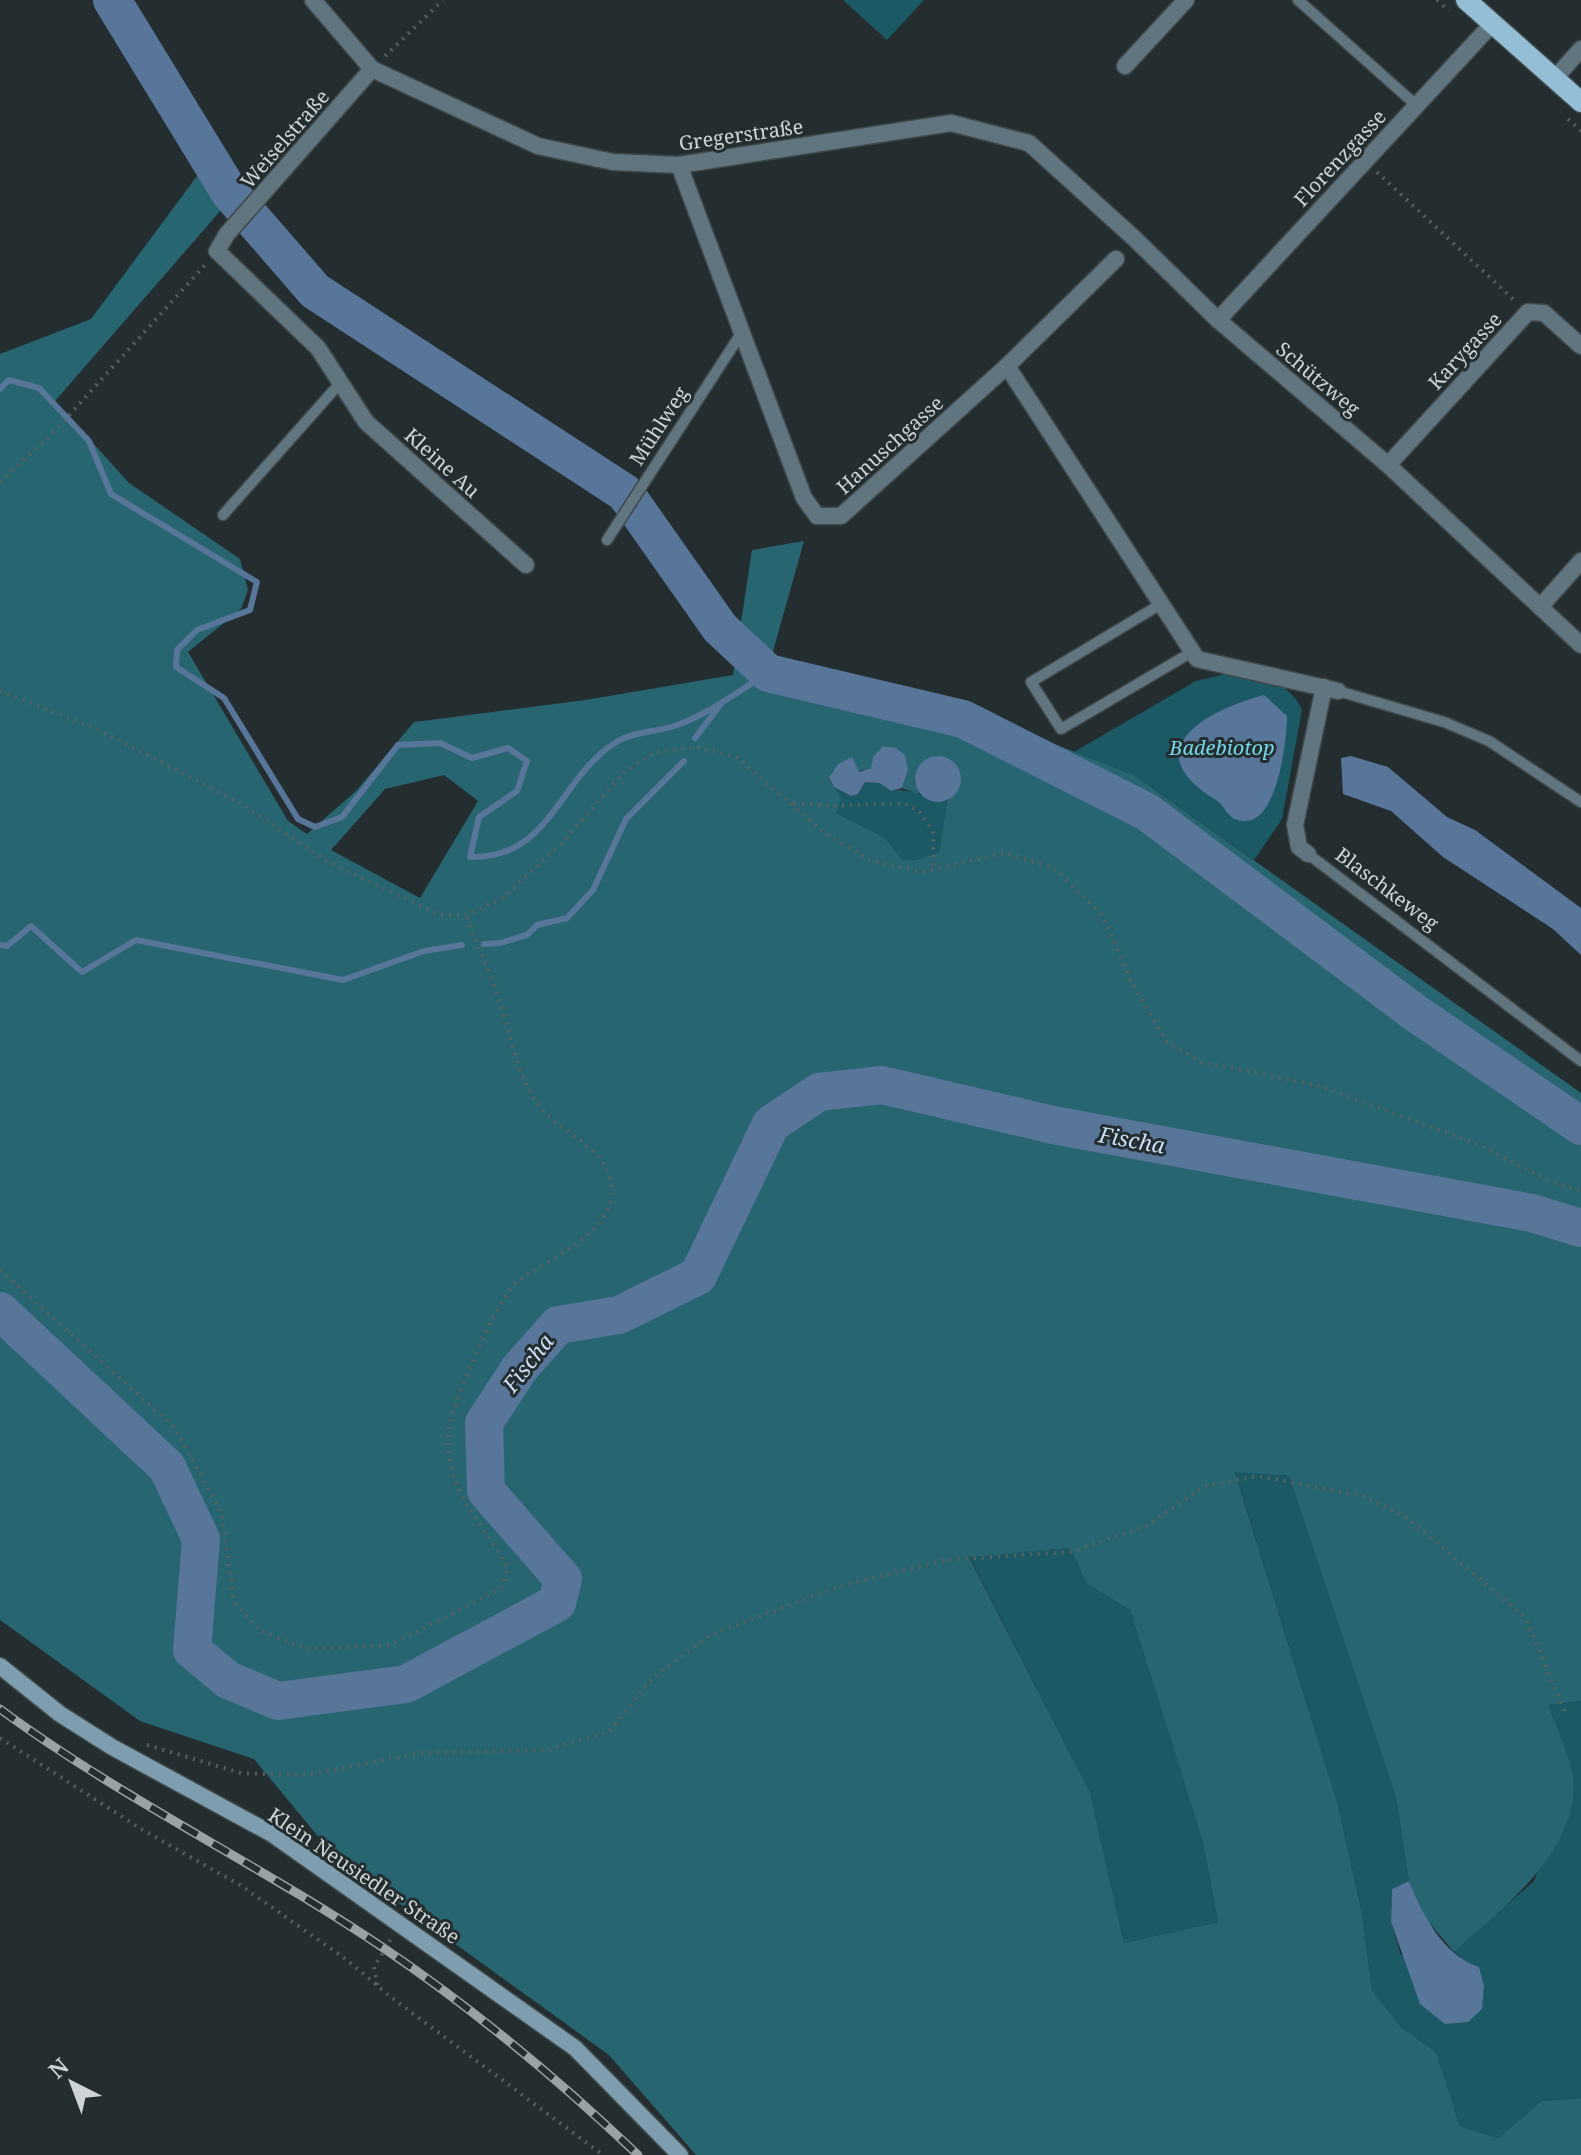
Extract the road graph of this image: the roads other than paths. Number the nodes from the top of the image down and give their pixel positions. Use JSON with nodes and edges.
{"nodes":[{"id":1,"x":313,"y":0,"type":"edge"},
{"id":2,"x":1186,"y":0,"type":"edge"},
{"id":3,"x":1298,"y":0,"type":"edge"},
{"id":4,"x":1466,"y":0,"type":"edge"},
{"id":5,"x":1493,"y":23,"type":"junction"},
{"id":6,"x":1581,"y":49,"type":"edge"},
{"id":7,"x":1125,"y":66,"type":"dead end"},
{"id":8,"x":372,"y":69,"type":"junction"},
{"id":9,"x":1555,"y":78,"type":"junction"},
{"id":10,"x":1581,"y":102,"type":"edge"},
{"id":11,"x":1416,"y":105,"type":"junction"},
{"id":12,"x":1029,"y":143,"type":"joint"},
{"id":13,"x":679,"y":165,"type":"junction"},
{"id":14,"x":217,"y":251,"type":"joint"},
{"id":15,"x":1116,"y":259,"type":"dead end"},
{"id":16,"x":1218,"y":320,"type":"junction"},
{"id":17,"x":742,"y":332,"type":"junction"},
{"id":18,"x":1581,"y":346,"type":"edge"},
{"id":19,"x":1007,"y":366,"type":"junction"},
{"id":20,"x":341,"y":382,"type":"junction"},
{"id":21,"x":1388,"y":465,"type":"junction"},
{"id":22,"x":223,"y":515,"type":"dead end"},
{"id":23,"x":607,"y":540,"type":"dead end"},
{"id":24,"x":1581,"y":561,"type":"edge"},
{"id":25,"x":526,"y":565,"type":"dead end"},
{"id":26,"x":1161,"y":604,"type":"junction"},
{"id":27,"x":1540,"y":607,"type":"junction"},
{"id":28,"x":1581,"y":645,"type":"edge"},
{"id":29,"x":1192,"y":652,"type":"junction"},
{"id":30,"x":1331,"y":689,"type":"junction"},
{"id":31,"x":1581,"y":802,"type":"edge"},
{"id":32,"x":1308,"y":854,"type":"joint"},
{"id":33,"x":1581,"y":1061,"type":"edge"},
{"id":34,"x":0,"y":1666,"type":"edge"},
{"id":35,"x":680,"y":2155,"type":"edge"}],
"edges":[{"from":1,"to":8,"type":"street","name":"Gregerstraße"},
{"from":2,"to":7,"type":"street"},
{"from":3,"to":11,"type":"lane"},
{"from":4,"to":5,"type":"main road"},
{"from":5,"to":9,"type":"main road"},
{"from":5,"to":11,"type":"street","name":"Florenzgasse"},
{"from":6,"to":9,"type":"street"},
{"from":8,"to":13,"type":"street","name":"Gregerstraße"},
{"from":8,"to":14,"type":"street","name":"Weiselstraße"},
{"from":9,"to":10,"type":"main road"},
{"from":11,"to":16,"type":"street","name":"Florenzgasse"},
{"from":12,"to":13,"type":"street","name":"Gregerstraße"},
{"from":12,"to":16,"type":"street","name":"Schützweg"},
{"from":13,"to":17,"type":"street","name":"Hanuschgasse"},
{"from":14,"to":20,"type":"street","name":"Kleine Au"},
{"from":15,"to":19,"type":"street","name":"Hanuschgasse"},
{"from":16,"to":21,"type":"street","name":"Schützweg"},
{"from":17,"to":19,"type":"street","name":"Hanuschgasse"},
{"from":17,"to":23,"type":"lane","name":"Mühlweg"},
{"from":18,"to":21,"type":"street","name":"Karygasse"},
{"from":19,"to":26,"type":"street"},
{"from":20,"to":22,"type":"lane"},
{"from":20,"to":25,"type":"street","name":"Kleine Au"},
{"from":21,"to":27,"type":"street","name":"Schützweg"},
{"from":24,"to":27,"type":"street"},
{"from":26,"to":29,"type":"street"},
{"from":26,"to":29,"type":"lane"},
{"from":27,"to":28,"type":"street","name":"Schützweg"},
{"from":29,"to":30,"type":"street"},
{"from":30,"to":31,"type":"lane"},
{"from":30,"to":32,"type":"street","name":"Blaschkeweg"},
{"from":32,"to":33,"type":"lane","name":"Blaschkeweg"},
{"from":34,"to":35,"type":"main road","name":"Klein Neusiedler Straße"}]}
